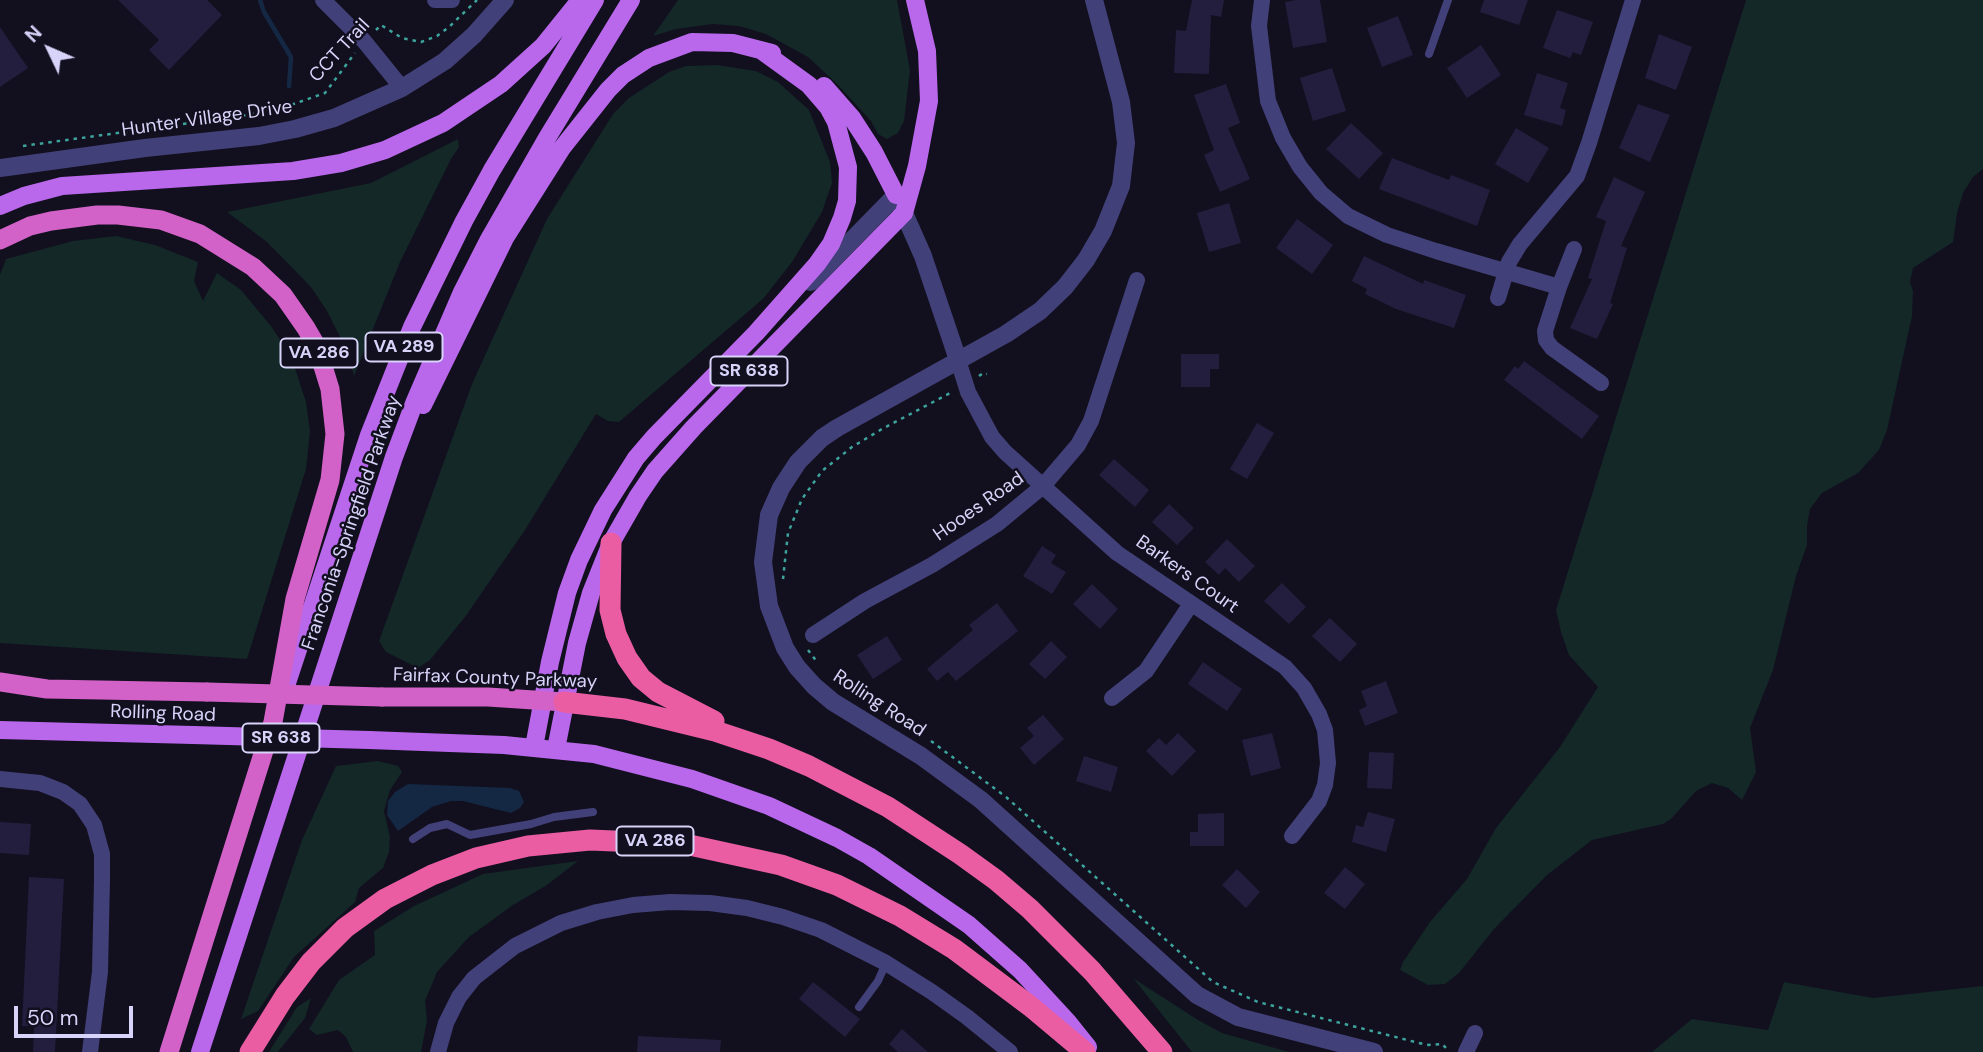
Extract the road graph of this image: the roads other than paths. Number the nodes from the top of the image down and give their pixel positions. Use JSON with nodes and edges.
{"nodes":[{"id":1,"x":323,"y":0,"type":"edge"},
{"id":2,"x":435,"y":0,"type":"edge"},
{"id":3,"x":452,"y":0,"type":"edge"},
{"id":4,"x":505,"y":0,"type":"edge"},
{"id":5,"x":580,"y":0,"type":"edge"},
{"id":6,"x":595,"y":0,"type":"edge"},
{"id":7,"x":632,"y":0,"type":"edge"},
{"id":8,"x":915,"y":0,"type":"edge"},
{"id":9,"x":1094,"y":0,"type":"edge"},
{"id":10,"x":1262,"y":0,"type":"edge"},
{"id":11,"x":1448,"y":0,"type":"edge"},
{"id":12,"x":1633,"y":0,"type":"edge"},
{"id":13,"x":762,"y":51,"type":"junction"},
{"id":14,"x":1429,"y":54,"type":"dead end"},
{"id":15,"x":402,"y":88,"type":"junction"},
{"id":16,"x":0,"y":168,"type":"edge"},
{"id":17,"x":896,"y":195,"type":"junction"},
{"id":18,"x":0,"y":205,"type":"edge"},
{"id":19,"x":904,"y":213,"type":"junction"},
{"id":20,"x":0,"y":240,"type":"edge"},
{"id":21,"x":1574,"y":249,"type":"dead end"},
{"id":22,"x":1506,"y":272,"type":"junction"},
{"id":23,"x":1137,"y":280,"type":"dead end"},
{"id":24,"x":1559,"y":287,"type":"junction"},
{"id":25,"x":1498,"y":298,"type":"dead end"},
{"id":26,"x":756,"y":333,"type":"junction"},
{"id":27,"x":958,"y":360,"type":"junction"},
{"id":28,"x":1601,"y":383,"type":"dead end"},
{"id":29,"x":394,"y":457,"type":"junction"},
{"id":30,"x":1043,"y":486,"type":"junction"},
{"id":31,"x":611,"y":543,"type":"junction"},
{"id":32,"x":1191,"y":604,"type":"junction"},
{"id":33,"x":808,"y":638,"type":"road end"},
{"id":34,"x":0,"y":682,"type":"edge"},
{"id":35,"x":0,"y":689,"type":"edge"},
{"id":36,"x":47,"y":689,"type":"junction"},
{"id":37,"x":1112,"y":698,"type":"dead end"},
{"id":38,"x":553,"y":702,"type":"junction"},
{"id":39,"x":273,"y":722,"type":"junction"},
{"id":40,"x":0,"y":730,"type":"edge"},
{"id":41,"x":534,"y":747,"type":"junction"},
{"id":42,"x":556,"y":749,"type":"junction"},
{"id":43,"x":769,"y":749,"type":"junction"},
{"id":44,"x":0,"y":779,"type":"edge"},
{"id":45,"x":593,"y":812,"type":"dead end"},
{"id":46,"x":470,"y":835,"type":"junction"},
{"id":47,"x":1292,"y":836,"type":"dead end"},
{"id":48,"x":413,"y":839,"type":"dead end"},
{"id":49,"x":476,"y":858,"type":"junction"},
{"id":50,"x":886,"y":963,"type":"junction"},
{"id":51,"x":859,"y":1007,"type":"dead end"},
{"id":52,"x":1475,"y":1032,"type":"dead end"},
{"id":53,"x":90,"y":1052,"type":"edge"},
{"id":54,"x":169,"y":1052,"type":"edge"},
{"id":55,"x":200,"y":1052,"type":"edge"},
{"id":56,"x":250,"y":1052,"type":"edge"},
{"id":57,"x":438,"y":1052,"type":"edge"},
{"id":58,"x":1010,"y":1052,"type":"edge"},
{"id":59,"x":1085,"y":1052,"type":"edge"},
{"id":60,"x":1091,"y":1052,"type":"edge"},
{"id":61,"x":1162,"y":1052,"type":"edge"},
{"id":62,"x":1374,"y":1052,"type":"edge"},
{"id":63,"x":1466,"y":1052,"type":"edge"}],
"edges":[{"from":1,"to":15,"type":"street"},
{"from":2,"to":3,"type":"street"},
{"from":4,"to":15,"type":"street","name":"Hunter Village Drive"},
{"from":5,"to":18,"type":"main road"},
{"from":6,"to":39,"type":"main road","name":"Franconia-Springfield Parkway","number":"VA 289"},
{"from":7,"to":29,"type":"main road","name":"Franconia-Springfield Parkway","number":"VA 289"},
{"from":8,"to":19,"type":"main road"},
{"from":9,"to":27,"type":"street"},
{"from":10,"to":22,"type":"street"},
{"from":11,"to":14,"type":"lane"},
{"from":12,"to":22,"type":"street"},
{"from":13,"to":17,"type":"main road"},
{"from":13,"to":26,"type":"main road"},
{"from":13,"to":29,"type":"main road"},
{"from":15,"to":16,"type":"street","name":"Hunter Village Drive"},
{"from":17,"to":19,"type":"street"},
{"from":17,"to":26,"type":"street","number":"SR 638"},
{"from":19,"to":27,"type":"street"},
{"from":19,"to":31,"type":"main road","number":"SR 638"},
{"from":20,"to":39,"type":"highway","number":"VA 286"},
{"from":21,"to":24,"type":"street"},
{"from":22,"to":24,"type":"street"},
{"from":22,"to":25,"type":"street"},
{"from":23,"to":30,"type":"street","name":"Hooes Road"},
{"from":24,"to":28,"type":"street"},
{"from":26,"to":38,"type":"main road","number":"SR 638"},
{"from":27,"to":30,"type":"street","name":"Barkers Court"},
{"from":27,"to":62,"type":"street","name":"Rolling Road"},
{"from":29,"to":55,"type":"main road","name":"Franconia-Springfield Parkway","number":"VA 289"},
{"from":30,"to":32,"type":"street","name":"Barkers Court"},
{"from":30,"to":33,"type":"street","name":"Hooes Road"},
{"from":31,"to":38,"type":"main road","number":"SR 638"},
{"from":31,"to":43,"type":"highway"},
{"from":32,"to":37,"type":"street"},
{"from":32,"to":47,"type":"street","name":"Barkers Court"},
{"from":34,"to":36,"type":"highway","name":"Fairfax County Parkway"},
{"from":35,"to":36,"type":"main road"},
{"from":36,"to":38,"type":"highway","name":"Fairfax County Parkway","bridge":true},
{"from":38,"to":41,"type":"main road","number":"SR 638"},
{"from":38,"to":42,"type":"main road","number":"SR 638"},
{"from":38,"to":43,"type":"highway","name":"Fairfax County Parkway"},
{"from":39,"to":54,"type":"highway","number":"VA 286"},
{"from":40,"to":41,"type":"main road","name":"Rolling Road","number":"SR 638","bridge":true},
{"from":41,"to":42,"type":"main road","name":"Rolling Road","number":"SR 638"},
{"from":42,"to":60,"type":"main road","name":"Rolling Road"},
{"from":43,"to":61,"type":"highway","name":"Fairfax County Parkway"},
{"from":44,"to":53,"type":"street"},
{"from":45,"to":46,"type":"lane"},
{"from":46,"to":48,"type":"lane"},
{"from":46,"to":49,"type":"lane"},
{"from":49,"to":56,"type":"highway","number":"VA 286"},
{"from":49,"to":59,"type":"highway","number":"VA 286"},
{"from":50,"to":51,"type":"lane"},
{"from":50,"to":57,"type":"street"},
{"from":50,"to":58,"type":"street"},
{"from":52,"to":63,"type":"street"}]}
